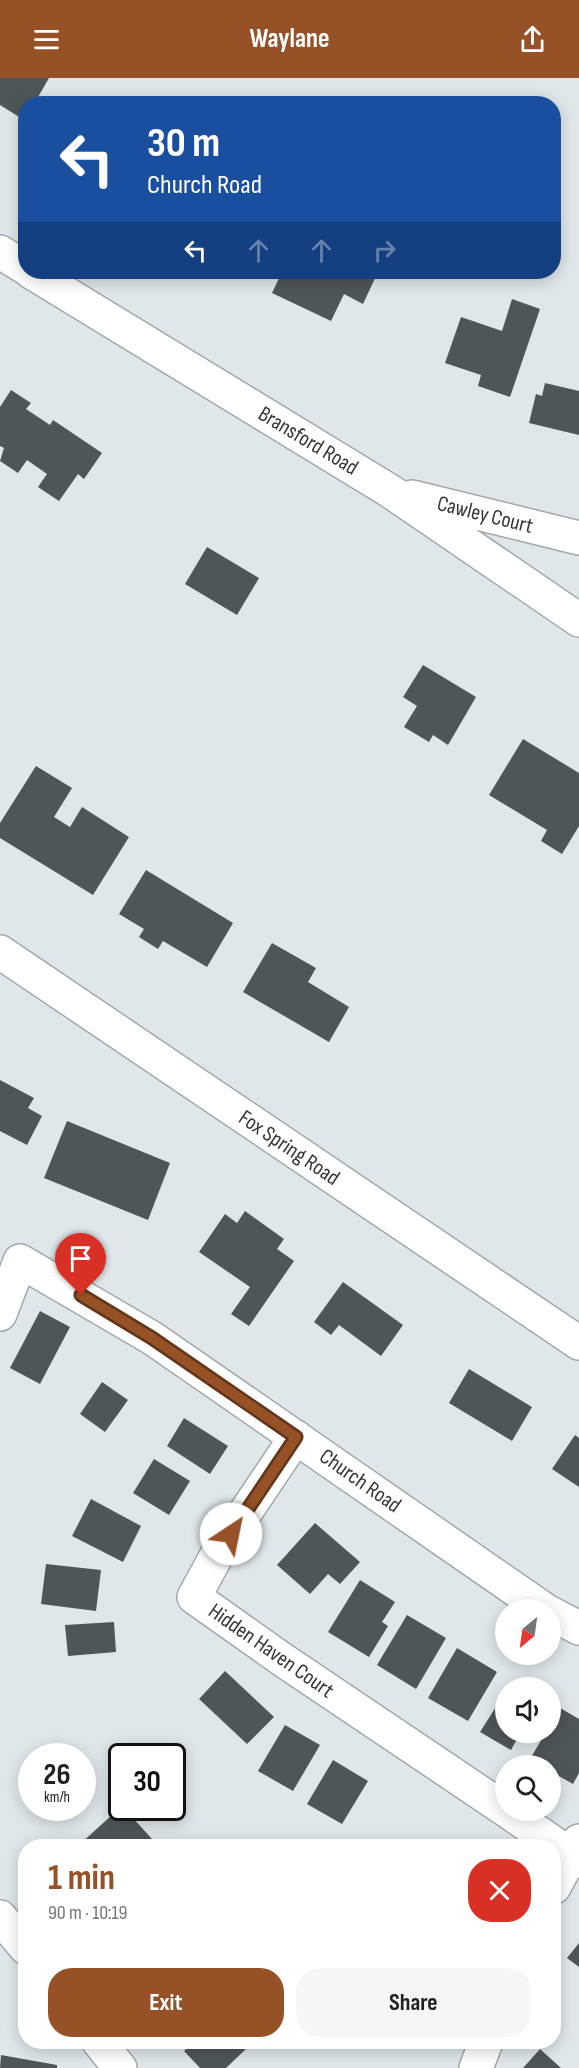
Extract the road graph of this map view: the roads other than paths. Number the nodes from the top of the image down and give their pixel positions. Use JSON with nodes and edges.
{"nodes":[{"id":1,"x":0,"y":252,"type":"edge"},
{"id":2,"x":18,"y":263,"type":"edge"},
{"id":3,"x":42,"y":279,"type":"edge"},
{"id":4,"x":390,"y":491,"type":"junction"},
{"id":5,"x":579,"y":538,"type":"edge"},
{"id":6,"x":579,"y":620,"type":"edge"},
{"id":7,"x":0,"y":952,"type":"edge"},
{"id":8,"x":0,"y":1314,"type":"edge"},
{"id":9,"x":579,"y":1343,"type":"edge"},
{"id":10,"x":296,"y":1437,"type":"junction"},
{"id":11,"x":529,"y":1599,"type":"edge"},
{"id":12,"x":561,"y":1619,"type":"edge"},
{"id":13,"x":579,"y":1628,"type":"edge"},
{"id":14,"x":495,"y":1803,"type":"edge"},
{"id":15,"x":524,"y":1821,"type":"edge"},
{"id":16,"x":554,"y":1839,"type":"edge"},
{"id":17,"x":561,"y":1843,"type":"edge"},
{"id":18,"x":576,"y":1852,"type":"edge"},
{"id":19,"x":561,"y":1876,"type":"edge"},
{"id":20,"x":0,"y":1917,"type":"edge"},
{"id":21,"x":18,"y":1938,"type":"edge"},
{"id":22,"x":105,"y":2049,"type":"edge"},
{"id":23,"x":483,"y":2049,"type":"edge"},
{"id":24,"x":120,"y":2068,"type":"edge"},
{"id":25,"x":476,"y":2068,"type":"edge"}],
"edges":[{"from":1,"to":2,"type":"street"},
{"from":3,"to":4,"type":"street","name":"Bransford Road"},
{"from":4,"to":5,"type":"street","name":"Cawley Court"},
{"from":4,"to":6,"type":"street","name":"Bransford Road"},
{"from":7,"to":9,"type":"street","name":"Fox Spring Road"},
{"from":8,"to":10,"type":"street","name":"Church Road"},
{"from":10,"to":11,"type":"street","name":"Church Road"},
{"from":10,"to":14,"type":"street","name":"Hidden Haven Court"},
{"from":12,"to":13,"type":"street"},
{"from":15,"to":16,"type":"street","name":"Hidden Haven Court"},
{"from":17,"to":18,"type":"street","name":"Hidden Haven Court"},
{"from":18,"to":19,"type":"street"},
{"from":20,"to":21,"type":"street"},
{"from":22,"to":24,"type":"street"},
{"from":23,"to":25,"type":"street"}]}
